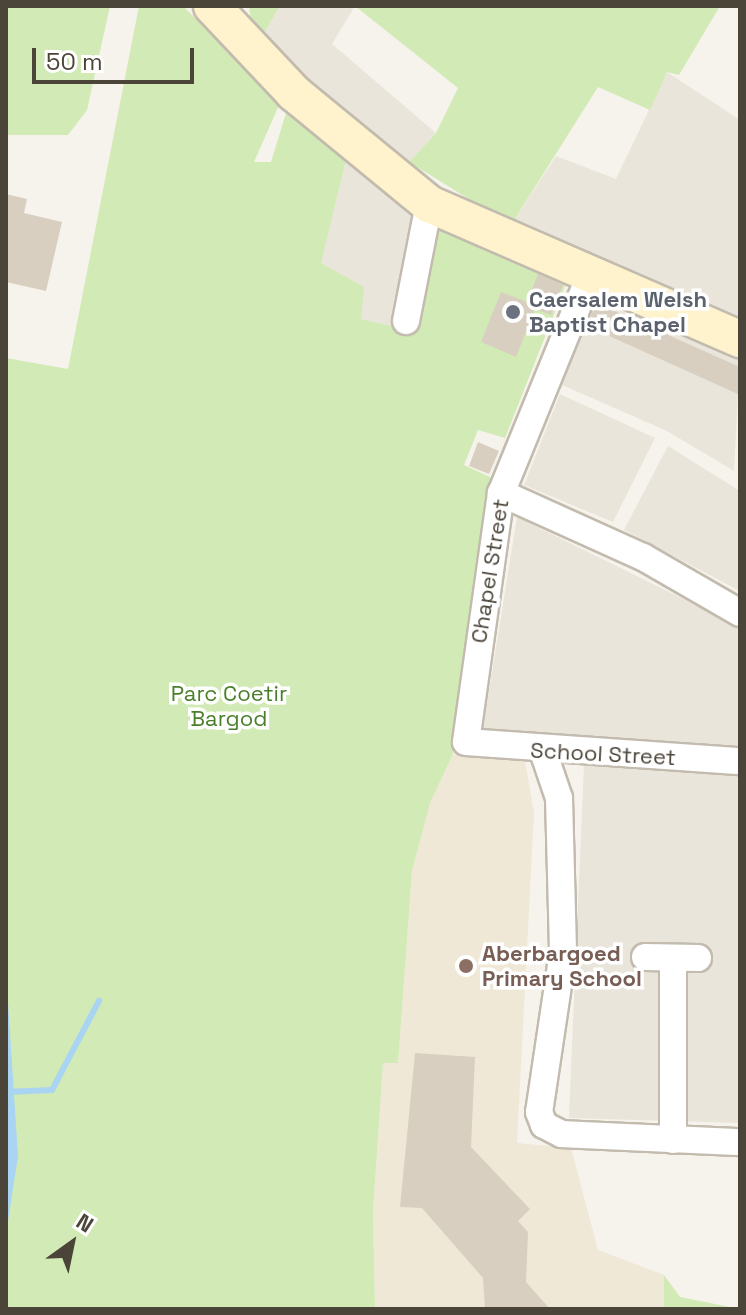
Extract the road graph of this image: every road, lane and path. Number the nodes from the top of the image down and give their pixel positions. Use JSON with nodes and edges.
{"nodes":[{"id":1,"x":212,"y":6,"type":"edge"},
{"id":2,"x":429,"y":204,"type":"junction"},
{"id":3,"x":591,"y":273,"type":"junction"},
{"id":4,"x":406,"y":321,"type":"dead end"},
{"id":5,"x":740,"y":339,"type":"edge"},
{"id":6,"x":501,"y":493,"type":"junction"},
{"id":7,"x":740,"y":613,"type":"edge"},
{"id":8,"x":466,"y":742,"type":"joint"},
{"id":9,"x":543,"y":751,"type":"junction"},
{"id":10,"x":740,"y":761,"type":"edge"},
{"id":11,"x":645,"y":957,"type":"dead end"},
{"id":12,"x":673,"y":1140,"type":"junction"},
{"id":13,"x":740,"y":1142,"type":"edge"}],
"edges":[{"from":1,"to":2,"type":"street"},
{"from":2,"to":3,"type":"street"},
{"from":2,"to":4,"type":"street"},
{"from":3,"to":5,"type":"street"},
{"from":3,"to":6,"type":"street","name":"Chapel Street"},
{"from":6,"to":7,"type":"street"},
{"from":6,"to":8,"type":"street","name":"Chapel Street"},
{"from":8,"to":9,"type":"street","name":"School Street"},
{"from":9,"to":10,"type":"street","name":"School Street"},
{"from":9,"to":12,"type":"street"},
{"from":11,"to":12,"type":"street"},
{"from":12,"to":13,"type":"street"}]}
